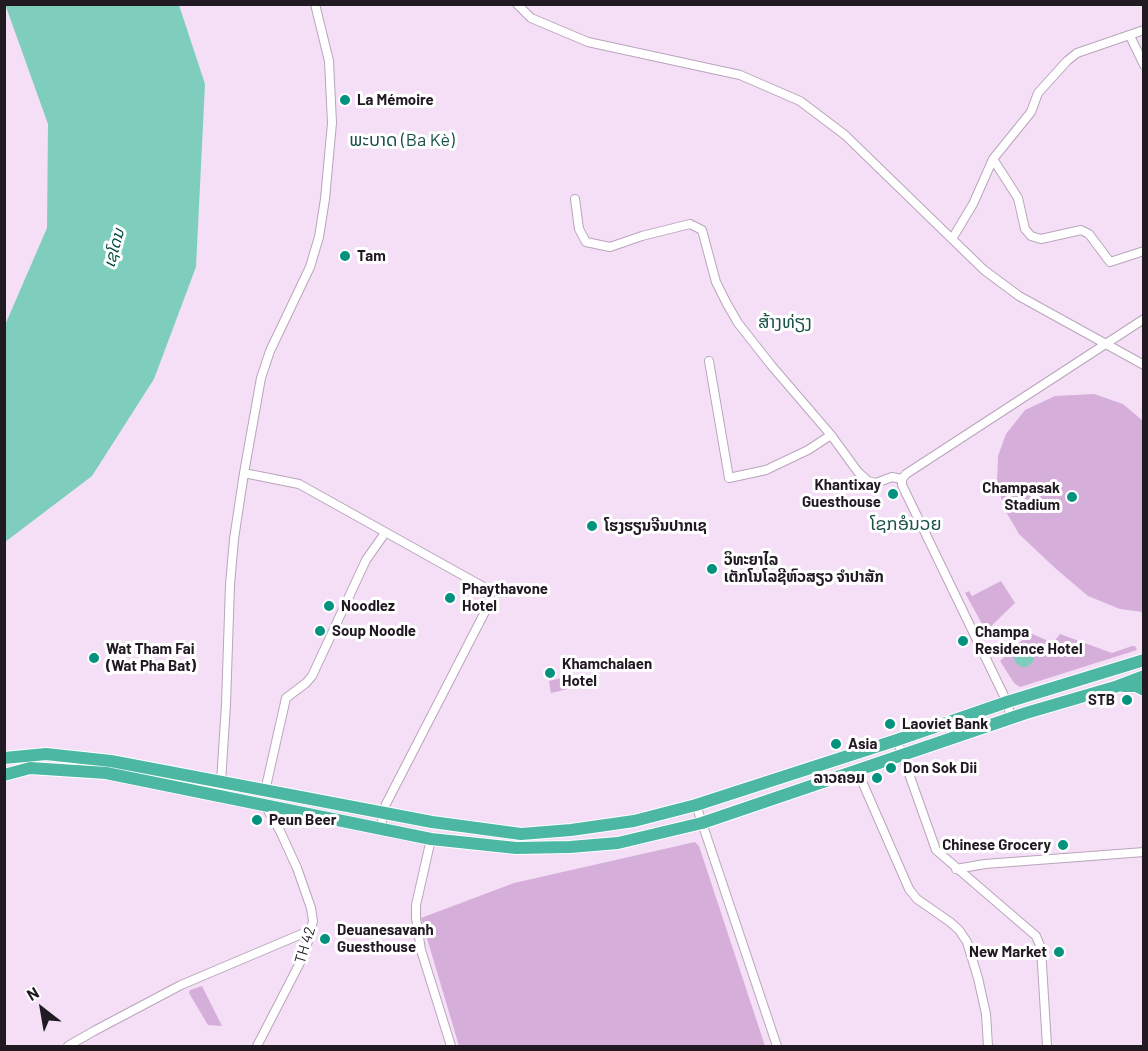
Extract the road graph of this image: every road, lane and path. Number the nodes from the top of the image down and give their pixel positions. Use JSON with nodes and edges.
{"nodes":[{"id":1,"x":315,"y":4,"type":"edge"},
{"id":2,"x":517,"y":4,"type":"edge"},
{"id":3,"x":1143,"y":30,"type":"edge"},
{"id":4,"x":1130,"y":36,"type":"junction"},
{"id":5,"x":1143,"y":65,"type":"edge"},
{"id":6,"x":993,"y":159,"type":"junction"},
{"id":7,"x":575,"y":199,"type":"dead end"},
{"id":8,"x":952,"y":239,"type":"junction"},
{"id":9,"x":1143,"y":251,"type":"edge"},
{"id":10,"x":1143,"y":319,"type":"edge"},
{"id":11,"x":1104,"y":344,"type":"junction"},
{"id":12,"x":709,"y":361,"type":"dead end"},
{"id":13,"x":1143,"y":365,"type":"edge"},
{"id":14,"x":831,"y":435,"type":"junction"},
{"id":15,"x":243,"y":473,"type":"junction"},
{"id":16,"x":902,"y":479,"type":"junction"},
{"id":17,"x":385,"y":533,"type":"junction"},
{"id":18,"x":1143,"y":660,"type":"edge"},
{"id":19,"x":1143,"y":676,"type":"edge"},
{"id":20,"x":1119,"y":686,"type":"junction"},
{"id":21,"x":1143,"y":690,"type":"edge"},
{"id":22,"x":1007,"y":702,"type":"junction"},
{"id":23,"x":1011,"y":718,"type":"junction"},
{"id":24,"x":897,"y":740,"type":"junction"},
{"id":25,"x":902,"y":755,"type":"junction"},
{"id":26,"x":4,"y":758,"type":"edge"},
{"id":27,"x":30,"y":768,"type":"junction"},
{"id":28,"x":857,"y":770,"type":"junction"},
{"id":29,"x":4,"y":775,"type":"edge"},
{"id":30,"x":4,"y":782,"type":"edge"},
{"id":31,"x":221,"y":782,"type":"junction"},
{"id":32,"x":265,"y":791,"type":"junction"},
{"id":33,"x":218,"y":795,"type":"junction"},
{"id":34,"x":696,"y":806,"type":"junction"},
{"id":35,"x":266,"y":807,"type":"junction"},
{"id":36,"x":383,"y":814,"type":"junction"},
{"id":37,"x":702,"y":822,"type":"junction"},
{"id":38,"x":380,"y":830,"type":"junction"},
{"id":39,"x":431,"y":839,"type":"junction"},
{"id":40,"x":1143,"y":852,"type":"edge"},
{"id":41,"x":956,"y":869,"type":"junction"},
{"id":42,"x":312,"y":930,"type":"junction"},
{"id":43,"x":68,"y":1047,"type":"edge"},
{"id":44,"x":257,"y":1047,"type":"edge"},
{"id":45,"x":451,"y":1047,"type":"edge"},
{"id":46,"x":777,"y":1047,"type":"edge"},
{"id":47,"x":988,"y":1047,"type":"edge"},
{"id":48,"x":1047,"y":1047,"type":"edge"}],
"edges":[{"from":1,"to":15,"type":"street"},
{"from":2,"to":8,"type":"street"},
{"from":3,"to":4,"type":"street"},
{"from":4,"to":5,"type":"street"},
{"from":4,"to":6,"type":"street"},
{"from":6,"to":8,"type":"street"},
{"from":6,"to":9,"type":"street"},
{"from":7,"to":14,"type":"street"},
{"from":8,"to":11,"type":"street"},
{"from":10,"to":11,"type":"street"},
{"from":11,"to":13,"type":"street"},
{"from":11,"to":16,"type":"street"},
{"from":12,"to":14,"type":"street"},
{"from":14,"to":16,"type":"street"},
{"from":15,"to":17,"type":"street"},
{"from":15,"to":31,"type":"street"},
{"from":16,"to":22,"type":"street"},
{"from":17,"to":32,"type":"street"},
{"from":17,"to":36,"type":"street"},
{"from":18,"to":22,"type":"highway"},
{"from":19,"to":20,"type":"highway"},
{"from":20,"to":21,"type":"highway"},
{"from":20,"to":23,"type":"highway"},
{"from":22,"to":23,"type":"street"},
{"from":22,"to":24,"type":"highway"},
{"from":23,"to":25,"type":"highway"},
{"from":24,"to":25,"type":"street"},
{"from":24,"to":34,"type":"highway"},
{"from":25,"to":28,"type":"highway"},
{"from":25,"to":41,"type":"street"},
{"from":26,"to":31,"type":"highway"},
{"from":27,"to":29,"type":"highway"},
{"from":27,"to":30,"type":"highway"},
{"from":27,"to":33,"type":"highway"},
{"from":28,"to":37,"type":"highway"},
{"from":28,"to":47,"type":"street"},
{"from":31,"to":32,"type":"highway"},
{"from":31,"to":33,"type":"street"},
{"from":32,"to":36,"type":"highway"},
{"from":33,"to":35,"type":"highway"},
{"from":34,"to":36,"type":"highway"},
{"from":34,"to":37,"type":"street"},
{"from":35,"to":38,"type":"highway"},
{"from":35,"to":42,"type":"street","name":"TH 42"},
{"from":36,"to":38,"type":"street"},
{"from":37,"to":39,"type":"highway"},
{"from":37,"to":46,"type":"street"},
{"from":38,"to":39,"type":"highway"},
{"from":39,"to":45,"type":"street"},
{"from":40,"to":41,"type":"street"},
{"from":41,"to":48,"type":"street"},
{"from":42,"to":43,"type":"street"},
{"from":42,"to":44,"type":"street","name":"TH 42"}]}
